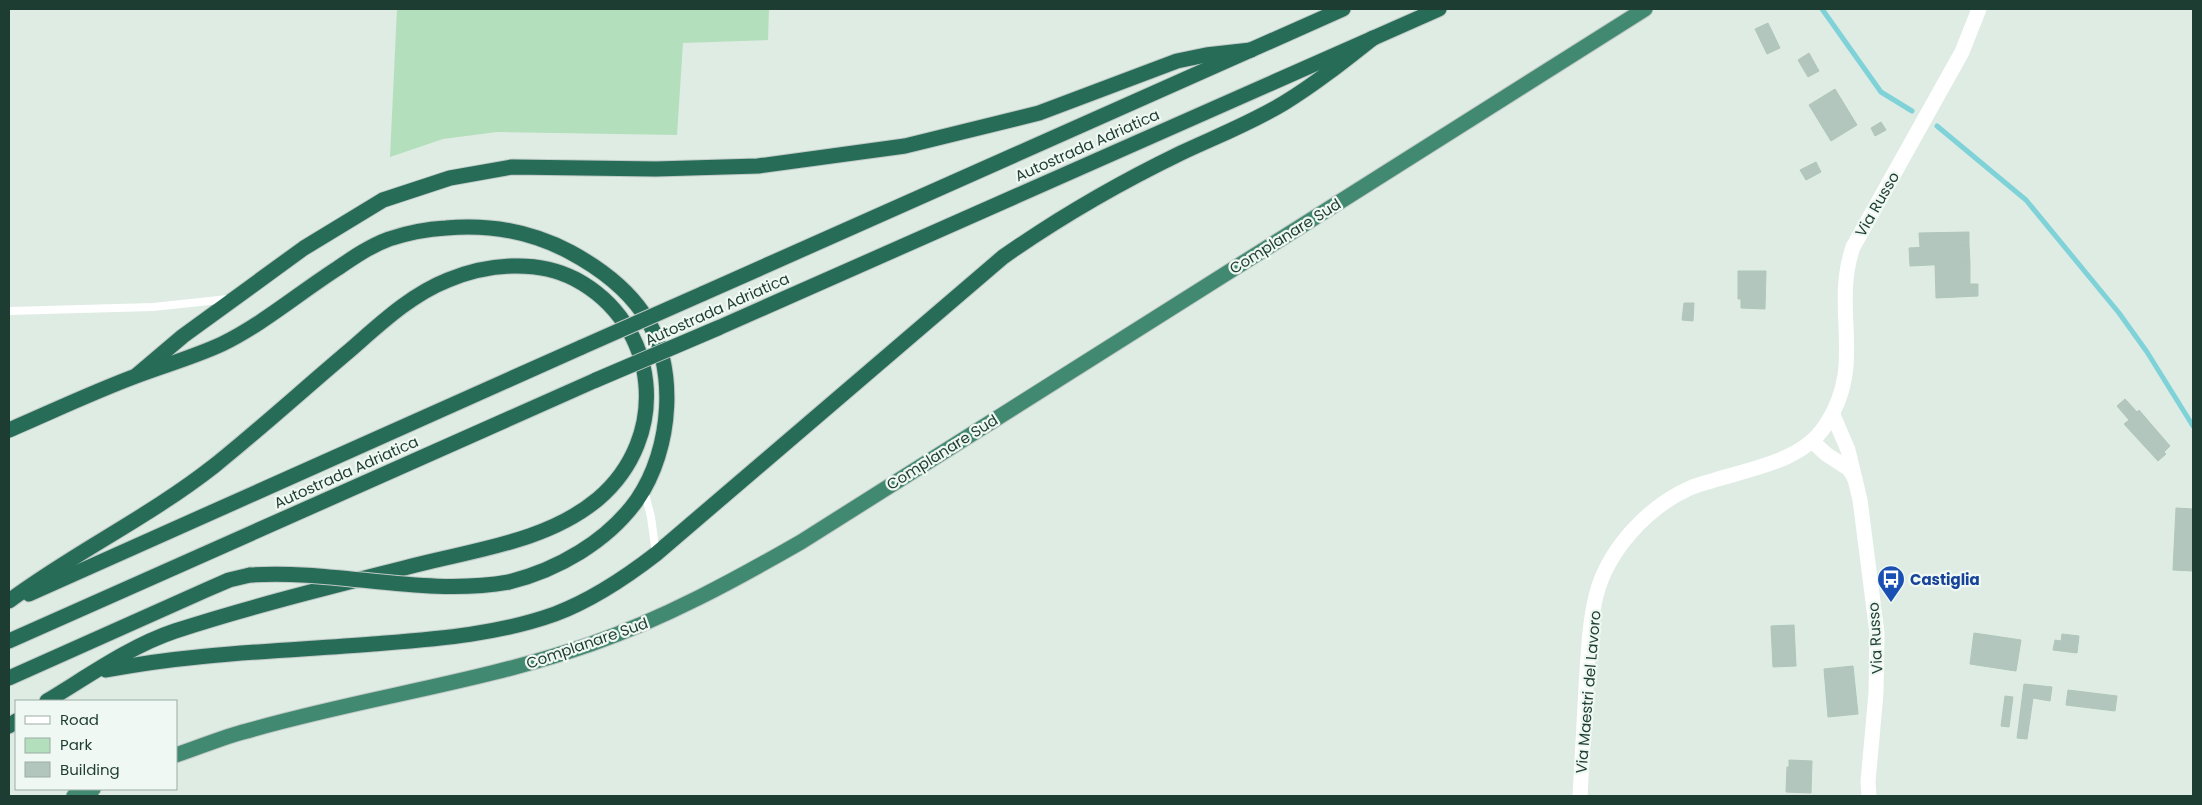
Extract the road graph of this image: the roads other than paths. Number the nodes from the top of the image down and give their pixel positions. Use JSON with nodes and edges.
{"nodes":[{"id":1,"x":1343,"y":9,"type":"edge"},
{"id":2,"x":1439,"y":9,"type":"edge"},
{"id":3,"x":1645,"y":9,"type":"edge"},
{"id":4,"x":1979,"y":9,"type":"edge"},
{"id":5,"x":1373,"y":38,"type":"junction"},
{"id":6,"x":1250,"y":50,"type":"junction"},
{"id":7,"x":235,"y":298,"type":"junction"},
{"id":8,"x":9,"y":311,"type":"edge"},
{"id":9,"x":137,"y":375,"type":"junction"},
{"id":10,"x":1832,"y":415,"type":"junction"},
{"id":11,"x":9,"y":430,"type":"edge"},
{"id":12,"x":1812,"y":441,"type":"junction"},
{"id":13,"x":1856,"y":480,"type":"junction"},
{"id":14,"x":644,"y":488,"type":"junction"},
{"id":15,"x":656,"y":554,"type":"junction"},
{"id":16,"x":9,"y":602,"type":"edge"},
{"id":17,"x":9,"y":641,"type":"edge"},
{"id":18,"x":97,"y":672,"type":"junction"},
{"id":19,"x":9,"y":678,"type":"edge"},
{"id":20,"x":49,"y":700,"type":"edge"},
{"id":21,"x":178,"y":755,"type":"edge"},
{"id":22,"x":90,"y":790,"type":"edge"},
{"id":23,"x":74,"y":796,"type":"edge"},
{"id":24,"x":1580,"y":796,"type":"edge"},
{"id":25,"x":1869,"y":796,"type":"edge"}],
"edges":[{"from":1,"to":6,"type":"highway","name":"Autostrada Adriatica"},
{"from":2,"to":5,"type":"highway","name":"Autostrada Adriatica"},
{"from":3,"to":21,"type":"highway","name":"Complanare Sud"},
{"from":4,"to":10,"type":"street","name":"Via Russo"},
{"from":5,"to":15,"type":"highway"},
{"from":5,"to":17,"type":"highway","name":"Autostrada Adriatica","bridge":true},
{"from":6,"to":7,"type":"highway"},
{"from":6,"to":16,"type":"highway","name":"Autostrada Adriatica","bridge":true},
{"from":7,"to":8,"type":"lane"},
{"from":7,"to":9,"type":"highway"},
{"from":9,"to":11,"type":"highway"},
{"from":9,"to":14,"type":"highway"},
{"from":10,"to":12,"type":"street","name":"Via Russo"},
{"from":10,"to":13,"type":"street","name":"Via Russo"},
{"from":12,"to":13,"type":"street"},
{"from":12,"to":24,"type":"street","name":"Via Maestri del Lavoro"},
{"from":13,"to":25,"type":"street","name":"Via Russo"},
{"from":14,"to":15,"type":"lane"},
{"from":14,"to":19,"type":"highway","bridge":true},
{"from":15,"to":18,"type":"highway"},
{"from":16,"to":18,"type":"highway"},
{"from":18,"to":20,"type":"highway"},
{"from":22,"to":23,"type":"highway"}]}
